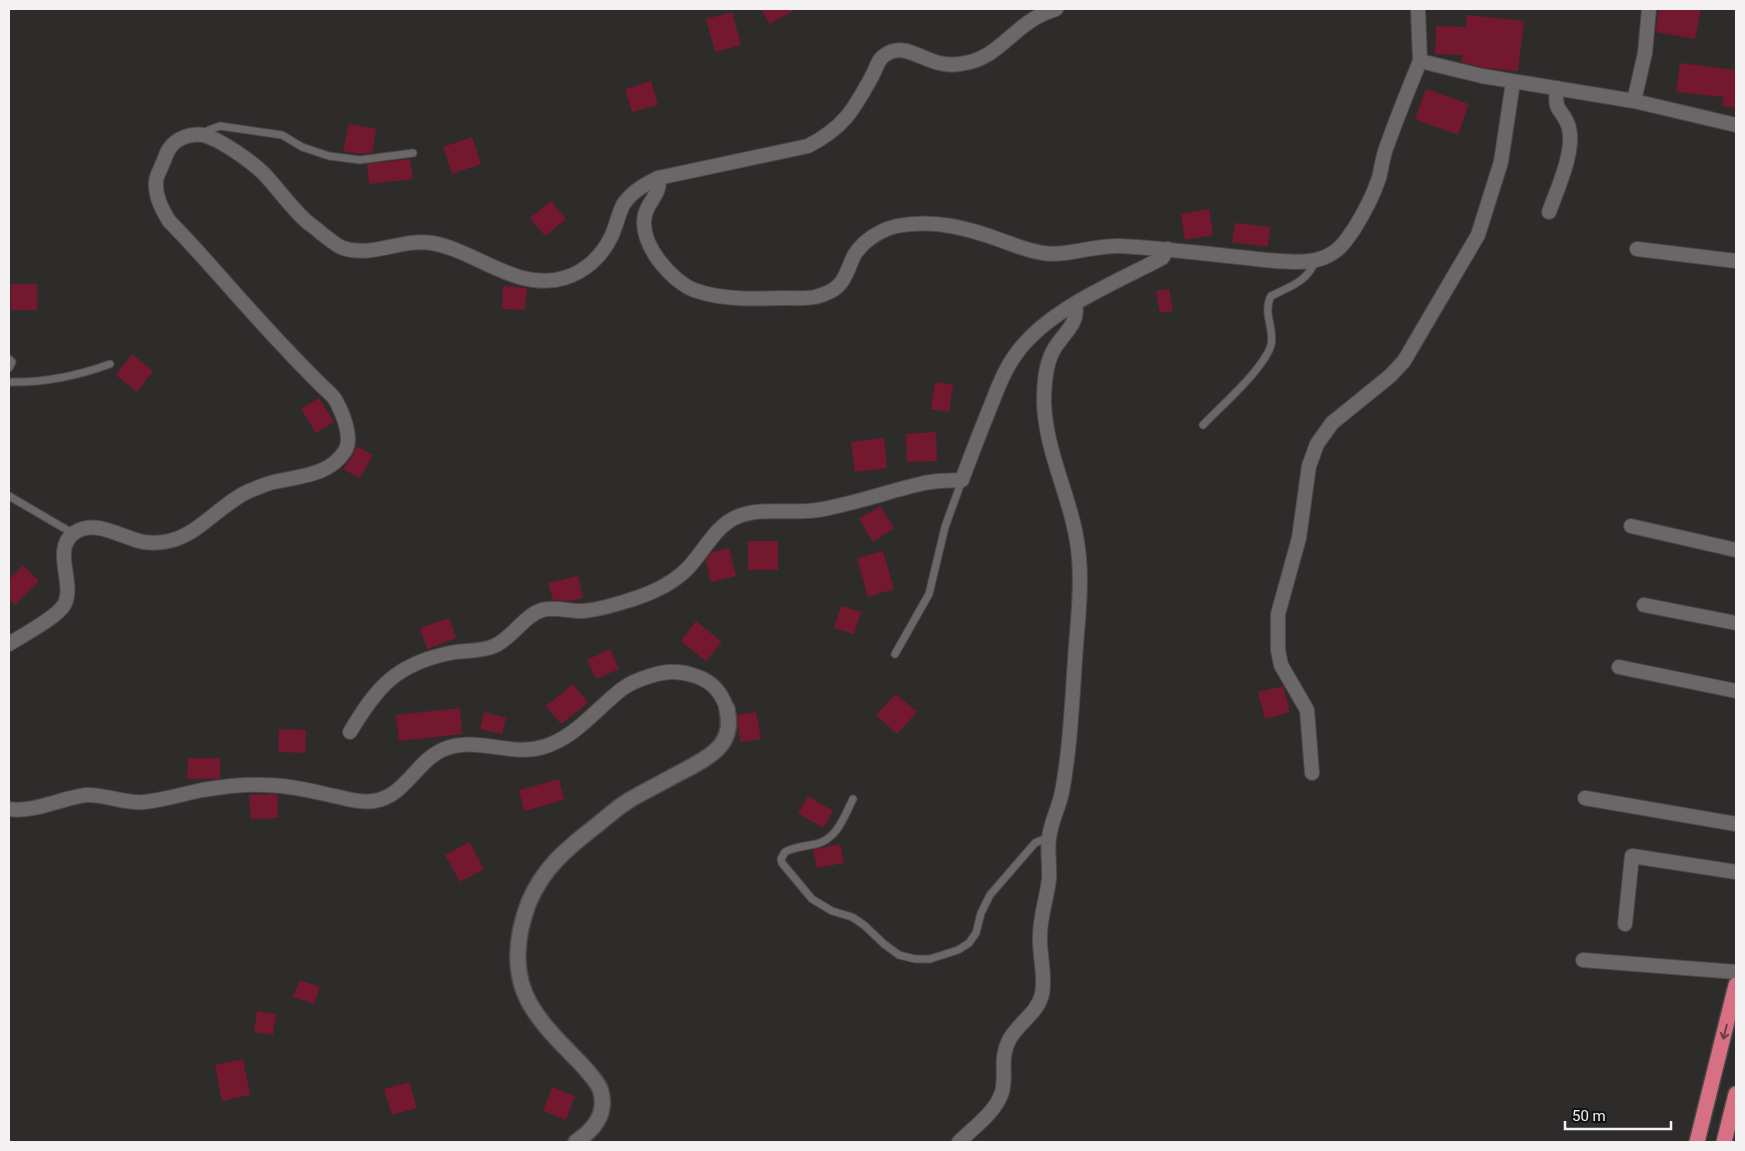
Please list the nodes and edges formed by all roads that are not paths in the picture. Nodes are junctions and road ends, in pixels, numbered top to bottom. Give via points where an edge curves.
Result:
1 (1056, 9) edge
2 (1418, 9) edge
3 (1648, 9) edge
4 (1420, 61) junction
5 (1513, 82) junction
6 (1557, 88) junction
7 (1634, 101) junction
8 (1736, 125) edge
9 (202, 135) junction
10 (414, 153) dead end
11 (658, 178) junction
12 (1549, 212) dead end
13 (1168, 249) junction
14 (1637, 249) dead end
15 (1315, 260) junction
16 (1736, 261) edge
17 (1075, 305) junction
18 (9, 359) edge
19 (110, 364) dead end
20 (9, 368) edge
21 (9, 382) edge
22 (1203, 425) dead end
23 (962, 480) junction
24 (9, 496) edge
25 (1631, 526) dead end
26 (74, 534) junction
27 (1736, 550) edge
28 (1644, 605) dead end
29 (1736, 623) edge
30 (9, 644) edge
31 (895, 654) dead end
32 (1619, 667) dead end
33 (1736, 692) edge
34 (727, 709) joint
35 (350, 732) dead end
36 (1312, 773) dead end
37 (1585, 798) dead end
38 (853, 800) dead end
39 (9, 809) edge
40 (1736, 824) edge
41 (1049, 837) junction
42 (1736, 872) edge
43 (1625, 924) dead end
44 (1583, 960) dead end
45 (1736, 972) edge
46 (1736, 985) edge
47 (1736, 1094) edge
48 (576, 1142) edge
49 (959, 1142) edge
50 (1697, 1142) edge
51 (1724, 1142) edge

1 - 11 street via 1029,22 994,51 966,63 938,63 904,50 884,55 853,111 825,138 808,146
2 - 4 street
3 - 7 street via 1645,53
4 - 5 street
4 - 15 street via 1389,138 1364,214 1342,246
5 - 6 street
5 - 36 street via 1501,162 1478,235 1404,361 1332,423 1317,444 1310,466 1300,538 1278,614 1278,650 1281,665 1307,710
6 - 7 street
6 - 12 street via 1556,104 1570,129 1570,142 1567,163
7 - 8 street
9 - 10 lane via 220,126 282,136 329,156 360,160
9 - 11 street via 233,150 264,174 303,218 340,247 370,251 414,242 432,243 530,280 564,278 595,261 604,251 624,204 639,189
9 - 26 street via 189,135 177,140 170,148 156,181 161,208 237,296 336,400 347,428 348,445 340,457 320,471 274,482 244,494 197,528 169,541 142,542 102,529 82,529
11 - 13 street via 659,188 645,214 645,234 650,245 667,271 682,284 714,295 771,298 825,294 842,282 856,252 867,241 894,227 911,224 954,226 1046,254 1106,246
13 - 15 street via 1268,260
13 - 17 street via 1162,258
14 - 16 street
15 - 22 lane via 1311,271 1300,282 1271,296 1267,307 1272,336 1268,353 1257,369
17 - 23 street via 1037,330 1016,353 1003,376
17 - 41 street via 1076,318 1053,350 1044,387 1048,436 1078,542 1080,573 1062,794
18 - 20 lane via 12,362
19 - 21 lane via 44,381
23 - 31 lane via 944,527 929,594
23 - 35 street via 938,480 820,510 739,516 721,528 688,569 644,596 590,611 543,610 493,646 437,656 404,669 373,696
24 - 26 lane
25 - 27 street
26 - 30 street via 68,539 64,554 68,590 64,605 52,617
28 - 29 street
32 - 33 street
34 - 39 street via 717,689 707,681 669,671 623,688 555,744 525,750 464,744 452,746 429,759 395,793 374,801 360,802 265,784 205,790 142,802 87,795 29,808
34 - 48 street via 728,732 715,751 627,802 565,850 550,866 528,904 518,947 522,986 537,1016 589,1073 601,1091 600,1116 594,1127
37 - 40 street
38 - 41 lane via 830,838 785,852 782,863 812,899 864,924 891,950 908,958 930,959 964,947 976,933 990,894 1035,843
41 - 49 street via 1049,878 1040,938 1042,994 1035,1009 1008,1043 1002,1063 1003,1082 999,1100
42 - 43 street via 1632,856
44 - 45 street
46 -> 50 highway
47 - 51 highway

